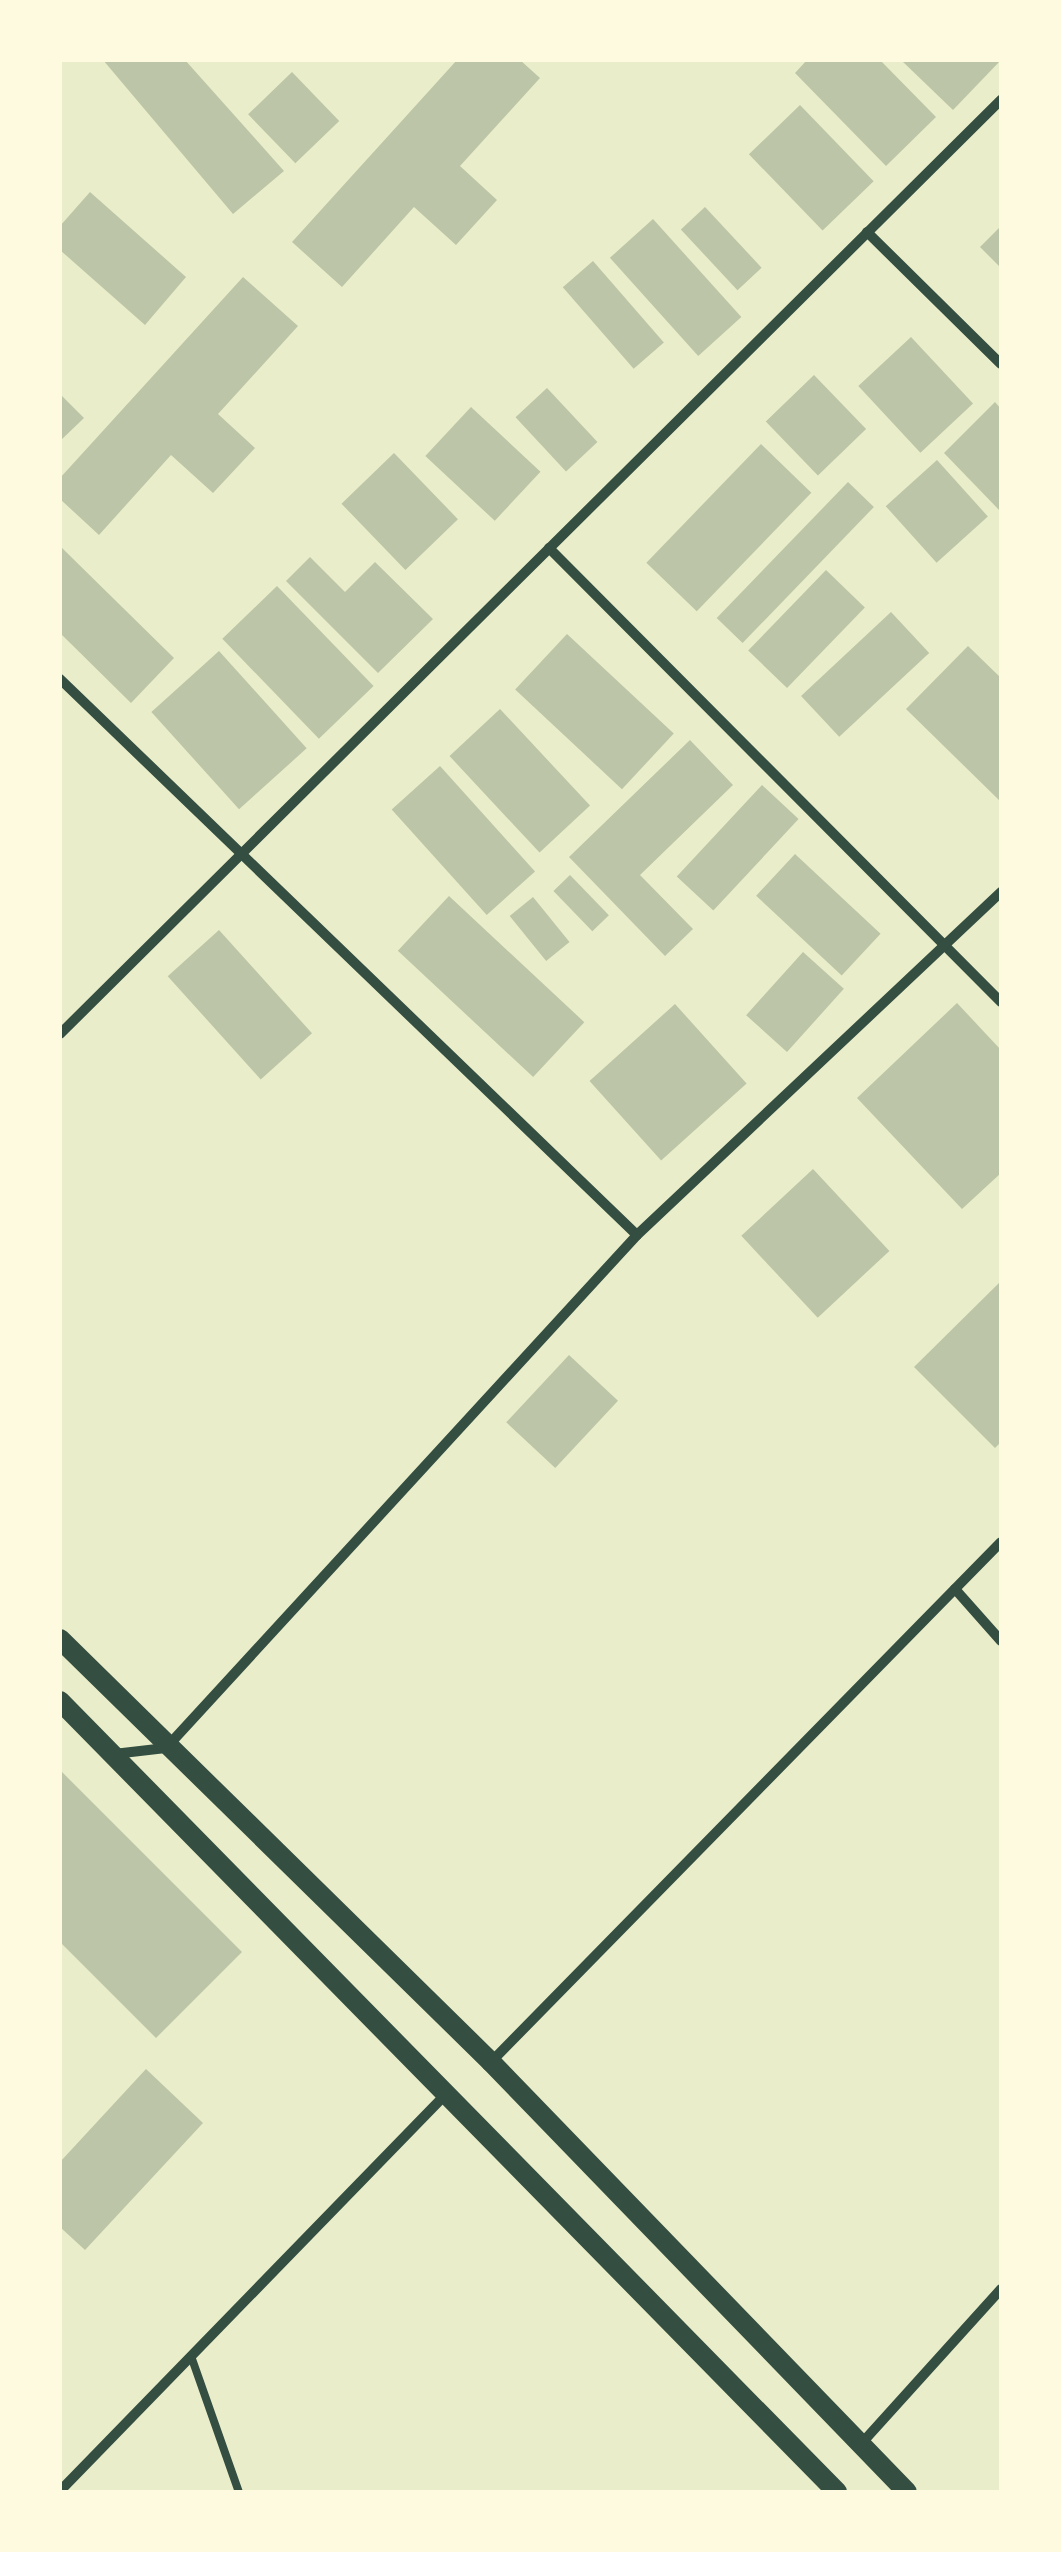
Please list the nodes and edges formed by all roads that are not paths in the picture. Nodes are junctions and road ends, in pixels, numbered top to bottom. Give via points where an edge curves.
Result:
1 (1001, 100) edge
2 (866, 232) junction
3 (1001, 364) edge
4 (549, 548) junction
5 (60, 679) edge
6 (245, 850) junction
7 (1001, 892) edge
8 (945, 945) junction
9 (1001, 1002) edge
10 (60, 1034) edge
11 (637, 1235) junction
12 (1001, 1542) edge
13 (955, 1589) junction
14 (60, 1639) edge
15 (1001, 1640) edge
16 (60, 1701) edge
17 (166, 1748) junction
18 (112, 1754) junction
19 (491, 2062) junction
20 (447, 2093) junction
21 (1001, 2289) edge
22 (191, 2356) junction
23 (860, 2445) junction
24 (60, 2491) edge
25 (238, 2492) edge
26 (837, 2492) edge
27 (906, 2492) edge

1 - 2 street
2 - 3 street
2 - 4 street
4 - 6 street
4 - 8 street
5 - 6 street
6 - 10 street
6 - 11 street
7 - 8 street
8 - 9 street
8 - 11 street
11 - 17 street
12 - 13 street
13 - 15 street
13 - 19 street
14 - 17 main road
16 - 18 main road
17 - 18 street
17 - 19 main road
18 - 20 main road
19 - 23 main road
20 - 22 street
20 - 26 main road
21 - 23 street
22 - 24 street
22 - 25 lane
23 - 27 main road

